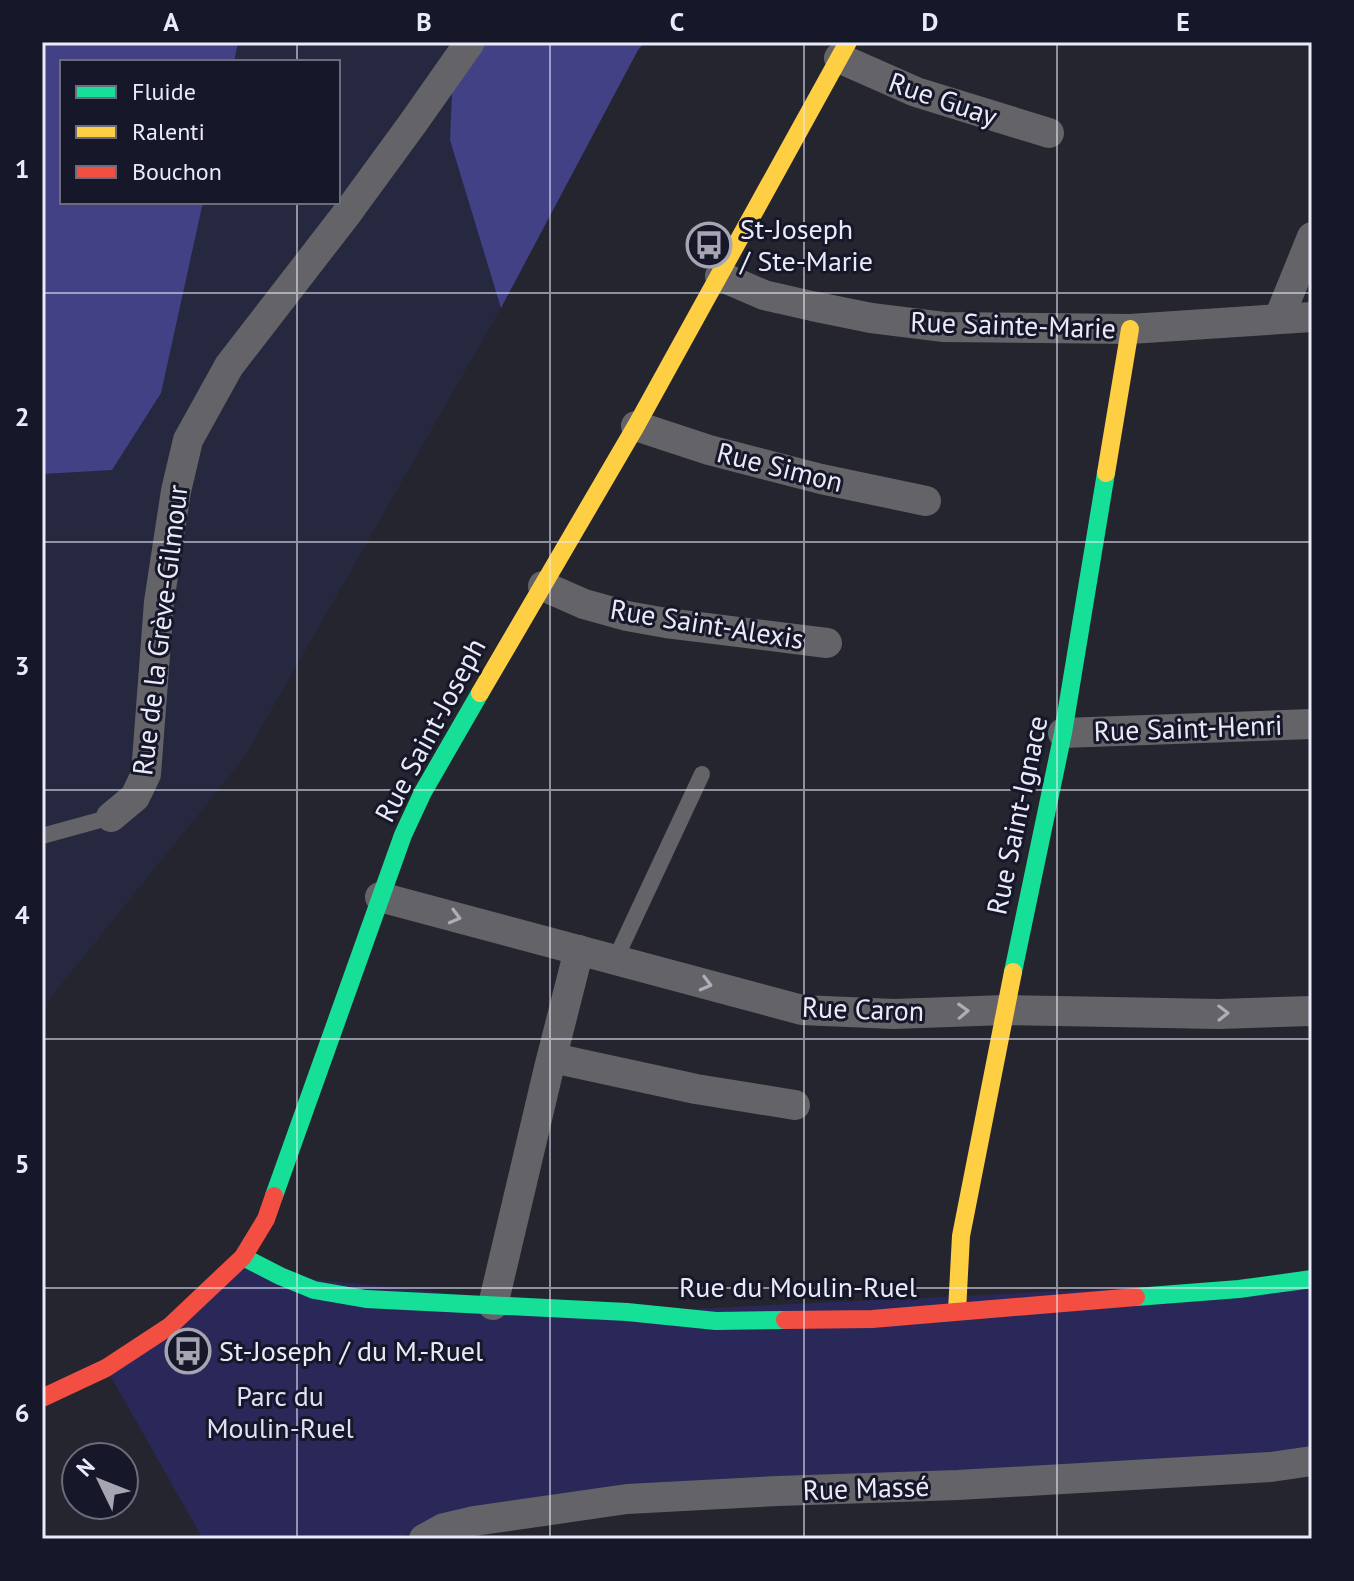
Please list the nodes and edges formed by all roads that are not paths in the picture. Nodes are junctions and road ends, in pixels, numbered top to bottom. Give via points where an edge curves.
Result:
1 (470, 42) edge
2 (844, 50) edge
3 (1049, 133) dead end
4 (1312, 237) edge
5 (720, 276) junction
6 (1312, 317) edge
7 (1279, 318) junction
8 (1130, 329) junction
9 (636, 426) junction
10 (926, 501) dead end
11 (543, 586) junction
12 (827, 643) dead end
13 (1312, 724) edge
14 (1063, 733) junction
15 (702, 774) dead end
16 (111, 817) joint
17 (42, 836) edge
18 (380, 897) junction
19 (579, 950) junction
20 (615, 960) junction
21 (1005, 1010) junction
22 (1312, 1011) edge
23 (553, 1058) junction
24 (795, 1105) dead end
25 (243, 1257) junction
26 (1312, 1279) edge
27 (493, 1305) junction
28 (957, 1311) junction
29 (42, 1398) edge
30 (1312, 1461) edge
31 (424, 1539) edge

1 - 16 street, Rue de la Grève-Gilmour via 229,366 188,440 159,602 146,774 135,797
2 - 3 street, Rue Guay via 916,92
2 - 5 street, Rue Saint-Joseph
4 - 7 street
5 - 8 street, Rue Sainte-Marie via 764,295 871,318 944,327
5 - 9 street, Rue Saint-Joseph
6 - 7 street, Rue Sainte-Marie
7 - 8 street, Rue Sainte-Marie
8 - 14 street, Rue Saint-Ignace
9 - 10 street, Rue Simon via 821,479
9 - 11 street, Rue Saint-Joseph
11 - 12 street, Rue Saint-Alexis via 584,604 666,623
11 - 18 street, Rue Saint-Joseph via 423,792
13 - 14 street, Rue Saint-Henri
14 - 21 street, Rue Saint-Ignace
15 - 20 lane
16 - 17 lane
18 -> 19 street, Rue Caron
18 - 25 street, Rue Saint-Joseph via 266,1219
19 - 20 street, Rue Caron
19 - 23 street
20 -> 21 street, Rue Caron via 802,1010
21 -> 22 street, Rue Caron
21 - 28 street, Rue Saint-Ignace via 961,1236
23 - 24 street
23 - 27 street
25 - 27 street, Rue du Moulin-Ruel via 314,1290 366,1299
25 - 29 street, Rue Saint-Joseph via 170,1326 106,1368
26 - 28 street, Rue du Moulin-Ruel
27 - 28 street, Rue du Moulin-Ruel via 716,1321 872,1319
30 - 31 street, Rue Massé via 974,1485 627,1499 474,1521

